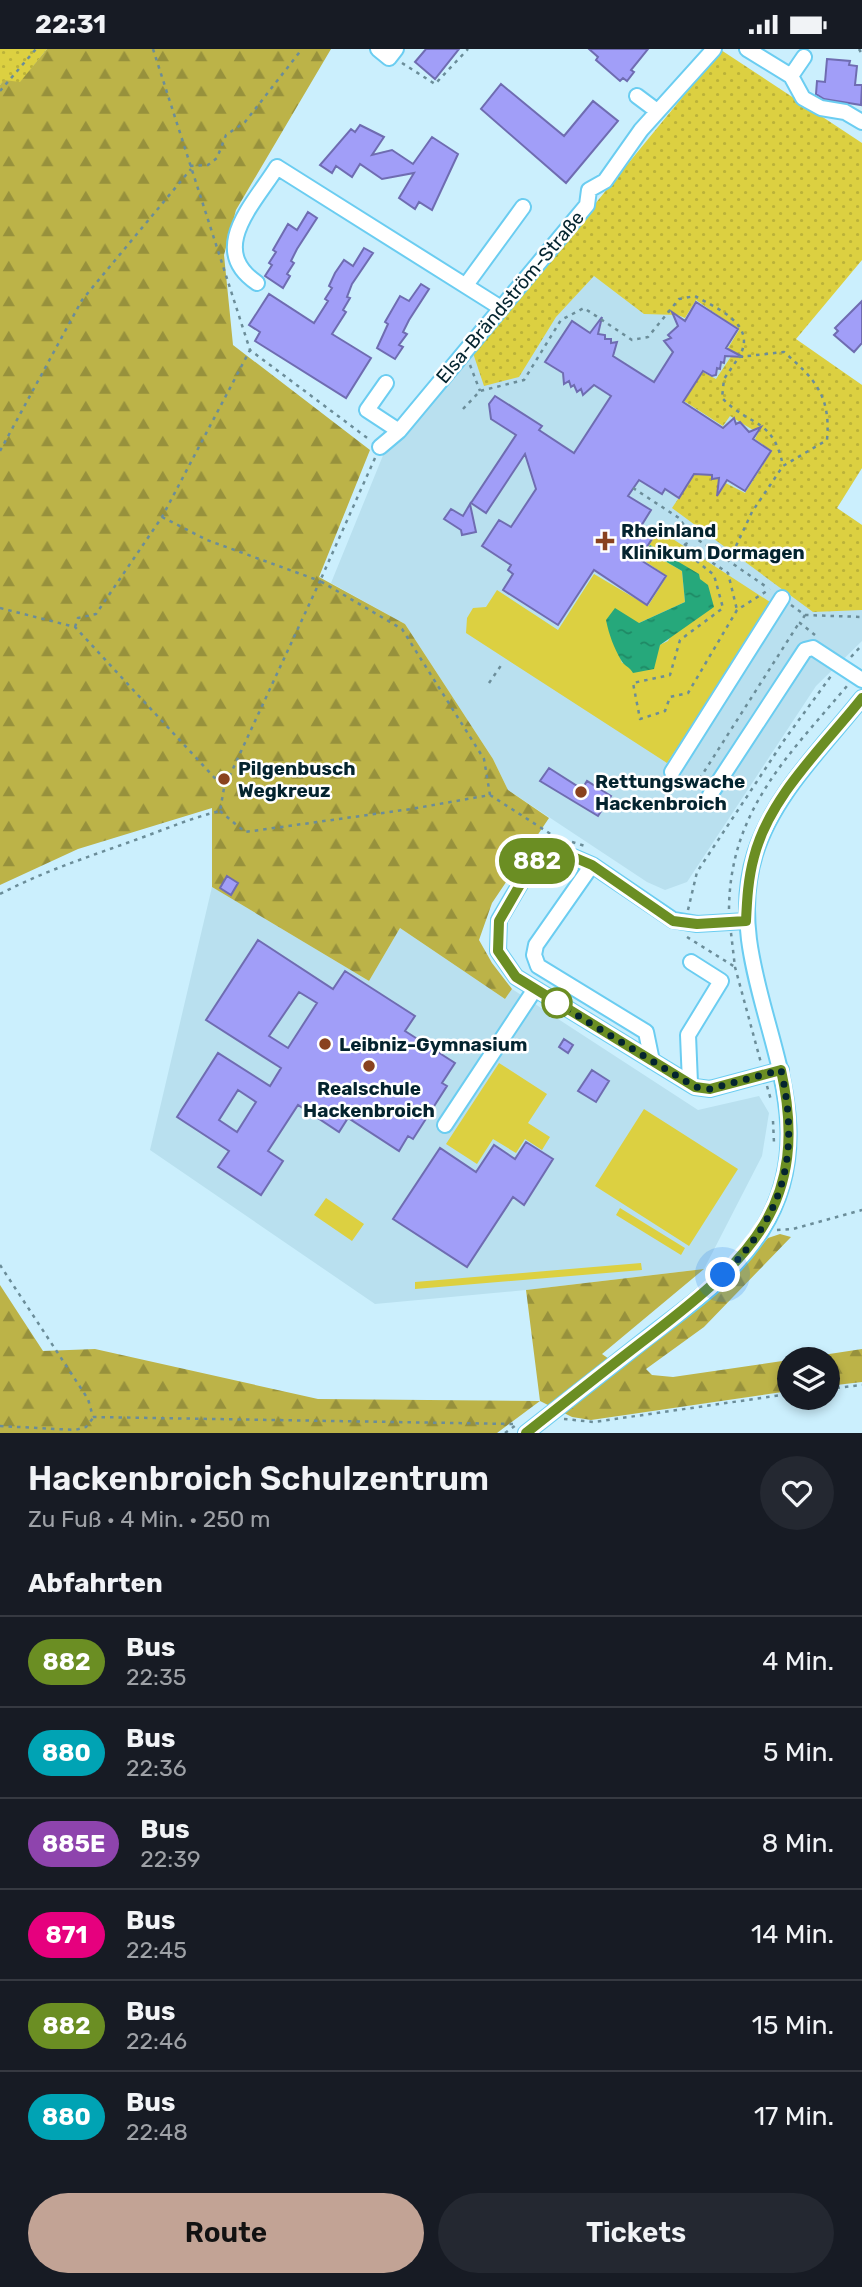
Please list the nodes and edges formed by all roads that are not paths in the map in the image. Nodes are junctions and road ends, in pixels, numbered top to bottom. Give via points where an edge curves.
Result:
1 (714, 49) edge
2 (747, 49) edge
3 (804, 57) dead end
4 (791, 76) junction
5 (637, 96) dead end
6 (657, 111) junction
7 (862, 122) edge
8 (523, 207) dead end
9 (257, 283) dead end
10 (466, 285) junction
11 (502, 308) junction
12 (386, 383) dead end
13 (399, 431) junction
14 (380, 447) road end
15 (782, 598) road end
16 (859, 678) edge
17 (862, 698) edge
18 (672, 772) dead end
19 (710, 795) dead end
20 (592, 865) junction
21 (746, 921) junction
22 (691, 962) dead end
23 (535, 989) junction
24 (652, 1061) junction
25 (781, 1070) junction
26 (690, 1083) junction
27 (445, 1125) dead end
28 (525, 1426) edge

1 - 6 street, Elsa-Brändström-Straße
2 - 4 street
3 - 4 street
4 - 7 street via 803,98
5 - 6 street
6 - 11 street, Elsa-Brändström-Straße via 605,181 589,190 587,205
8 - 10 street
9 - 10 street via 242,273 233,256 233,240 277,167
10 - 11 street
11 - 13 street, Elsa-Brändström-Straße
12 - 13 street via 368,410
13 - 14 street, Elsa-Brändström-Straße
15 - 18 street
16 - 19 street via 813,648 805,650
17 - 21 street via 765,827 748,885
20 - 21 street via 673,921
20 - 23 street via 551,852 532,864 499,921 498,951 516,977
20 - 24 street via 534,955 538,966 646,1032
21 - 25 street
22 - 26 street via 721,981 688,1035
23 - 24 street
23 - 27 street
24 - 26 street
25 - 26 street via 710,1089
25 - 28 street via 790,1133 788,1162 780,1195 762,1230 709,1290 552,1412

